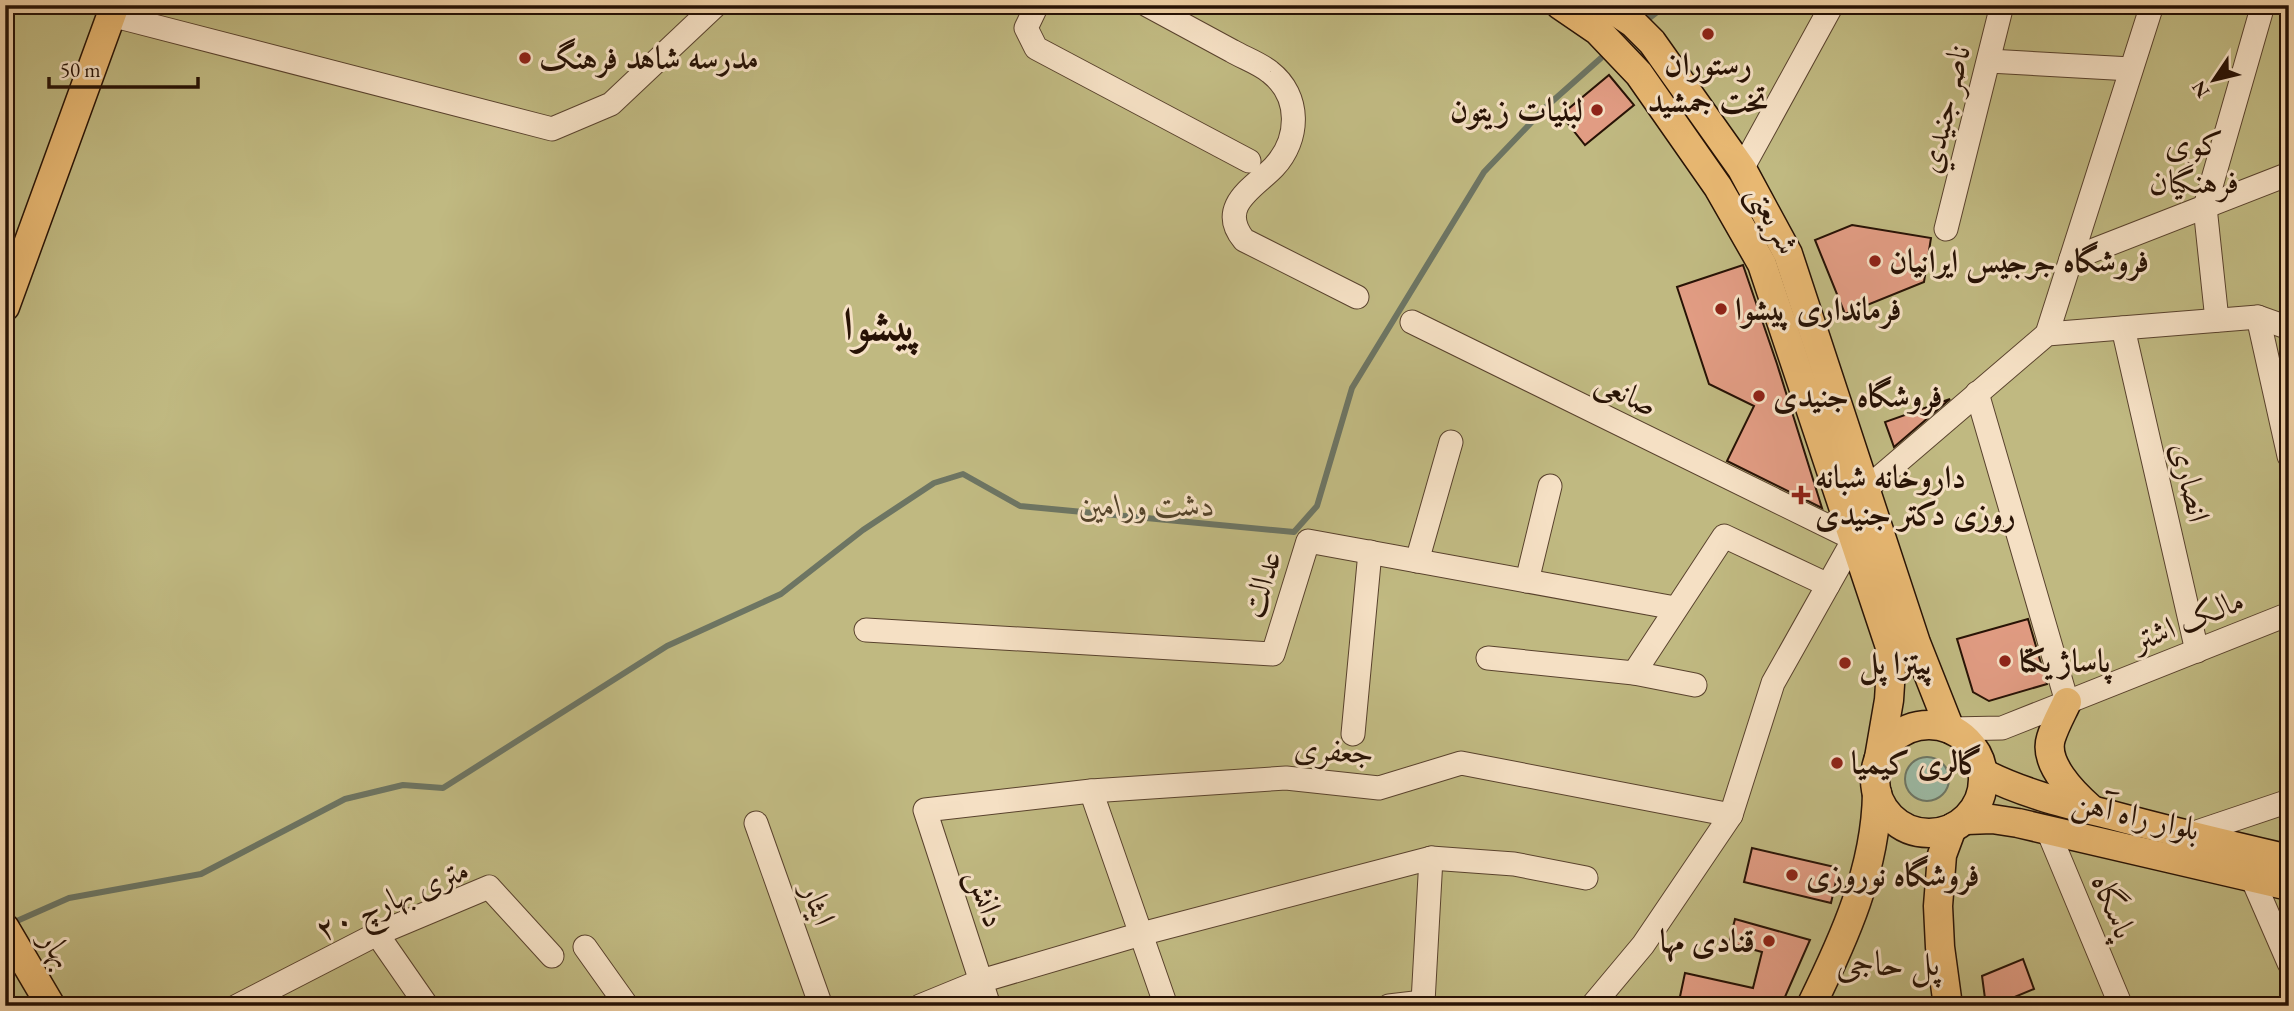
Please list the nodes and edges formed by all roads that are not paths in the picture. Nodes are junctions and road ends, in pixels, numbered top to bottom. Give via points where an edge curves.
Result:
1 (716, 5) edge
2 (1037, 5) edge
3 (1147, 5) edge
4 (1560, 5) edge
5 (1606, 5) edge
6 (1832, 5) edge
7 (2002, 5) edge
8 (2152, 5) edge
9 (2263, 5) edge
10 (113, 10) edge
11 (1989, 61) junction
12 (2132, 69) junction
13 (1249, 161) dead end
14 (1742, 169) junction
15 (2289, 174) edge
16 (2205, 207) junction
17 (1947, 229) dead end
18 (2071, 259) junction
19 (1357, 297) dead end
20 (5, 307) edge
21 (2258, 317) junction
22 (2217, 320) junction
23 (1412, 322) dead end
24 (2123, 328) junction
25 (2289, 328) edge
26 (2047, 334) junction
27 (1977, 394) junction
28 (1451, 442) dead end
29 (2289, 456) edge
30 (1549, 486) dead end
31 (1866, 489) junction
32 (1854, 539) junction
33 (1370, 552) junction
34 (1417, 561) junction
35 (1527, 581) junction
36 (1828, 585) junction
37 (1675, 608) junction
38 (2289, 614) edge
39 (866, 630) dead end
40 (2197, 651) junction
41 (1488, 657) dead end
42 (1634, 673) junction
43 (1695, 685) dead end
44 (2067, 702) junction
45 (1950, 729) junction
46 (1353, 734) dead end
47 (1879, 758) junction
48 (1983, 773) junction
49 (1091, 791) junction
50 (1877, 793) junction
51 (2289, 801) edge
52 (925, 810) joint
53 (2092, 810) junction
54 (1731, 815) junction
55 (757, 823) dead end
56 (1959, 824) junction
57 (2048, 831) junction
58 (2188, 835) junction
59 (1432, 858) junction
60 (2289, 859) edge
61 (1586, 878) dead end
62 (2252, 878) junction
63 (2289, 886) edge
64 (8, 933) edge
65 (377, 934) junction
66 (1141, 934) junction
67 (585, 947) dead end
68 (552, 956) dead end
69 (2289, 963) edge
70 (981, 981) junction
71 (1425, 1004) edge
72 (51, 1006) edge
73 (237, 1006) edge
74 (427, 1006) edge
75 (627, 1006) edge
76 (821, 1006) edge
77 (920, 1006) edge
78 (989, 1006) edge
79 (1166, 1006) edge
80 (1389, 1006) edge
81 (1592, 1006) edge
82 (1811, 1006) edge
83 (1948, 1006) edge
84 (2121, 1006) edge

1 - 10 street via 611,104 552,128
2 - 13 street via 1026,28 1036,48
3 - 19 street via 1270,71 1286,89 1295,120 1289,143 1275,166 1242,195 1237,229 1244,240
4 - 32 main road, شریعتی via 1598,31 1639,74 1718,187 1762,264
5 - 14 main road, شریعتی via 1642,33
6 - 14 street
7 - 11 street, ناصر جنيدي
8 - 12 street
9 - 16 street
10 - 20 main road
11 - 12 street
11 - 17 street, ناصر جنيدي
12 - 18 street
14 - 31 main road, شریعتی via 1788,254
15 - 16 street
16 - 18 street
16 - 22 street
18 - 26 street
21 - 22 street
21 - 25 street
21 - 29 street
22 - 24 street
23 - 32 street, صانعی
24 - 26 street
24 - 40 street, انصاری
26 - 27 street
27 - 31 street
27 - 44 street
28 - 34 street
30 - 35 street
31 - 45 main road, شریعتی via 1916,643
32 - 36 street
32 - 47 main road, شریعتی via 1892,653
33 - 34 street, عدالت
33 - 39 street, عدالت via 1308,541 1273,654
33 - 46 street
34 - 35 street, عدالت
35 - 37 street, عدالت
36 - 37 street via 1724,536
36 - 54 street via 1773,683
37 - 42 street
38 - 40 street, مالک اشتر
40 - 44 street, مالک اشتر
41 - 42 street
42 - 43 street
44 - 45 street, مالک اشتر via 2002,728
44 - 53 main road via 2049,741 2054,765 2068,789
45 - 47 main road via 1917,726 1901,732
45 - 48 main road via 1972,747
47 - 50 main road
48 - 53 main road, بلوار راه آهن via 2011,787
48 - 56 main road via 1977,806
49 - 52 street, جعفری
49 - 54 street, جعفری via 1286,778 1379,788 1461,763
49 - 66 street
50 - 56 main road via 1883,808 1906,828 1937,833
50 - 82 main road via 1873,843 1860,888
51 - 58 street
52 - 70 street, دانش
53 - 58 main road, بلوار راه آهن
54 - 81 street via 1643,945
55 - 76 street, ایثار
56 - 57 main road, بلوار راه آهن via 1992,819
56 - 83 main road via 1942,855 1938,906
57 - 62 main road, بلوار راه آهن
57 - 84 street, پاسگاه
58 - 60 main road, بلوار راه آهن
59 - 61 street via 1514,863
59 - 66 street
59 - 71 street
62 - 63 main road, بلوار راه آهن
62 - 69 street
64 - 72 main road, بهار
65 - 68 street, ۲۰ متری بهارچ via 489,887
65 - 73 street, ۲۰ متری بهارچ
65 - 74 street
66 - 70 street
66 - 79 street
67 - 75 street
70 - 77 street
70 - 78 street, دانش
71 - 80 street

